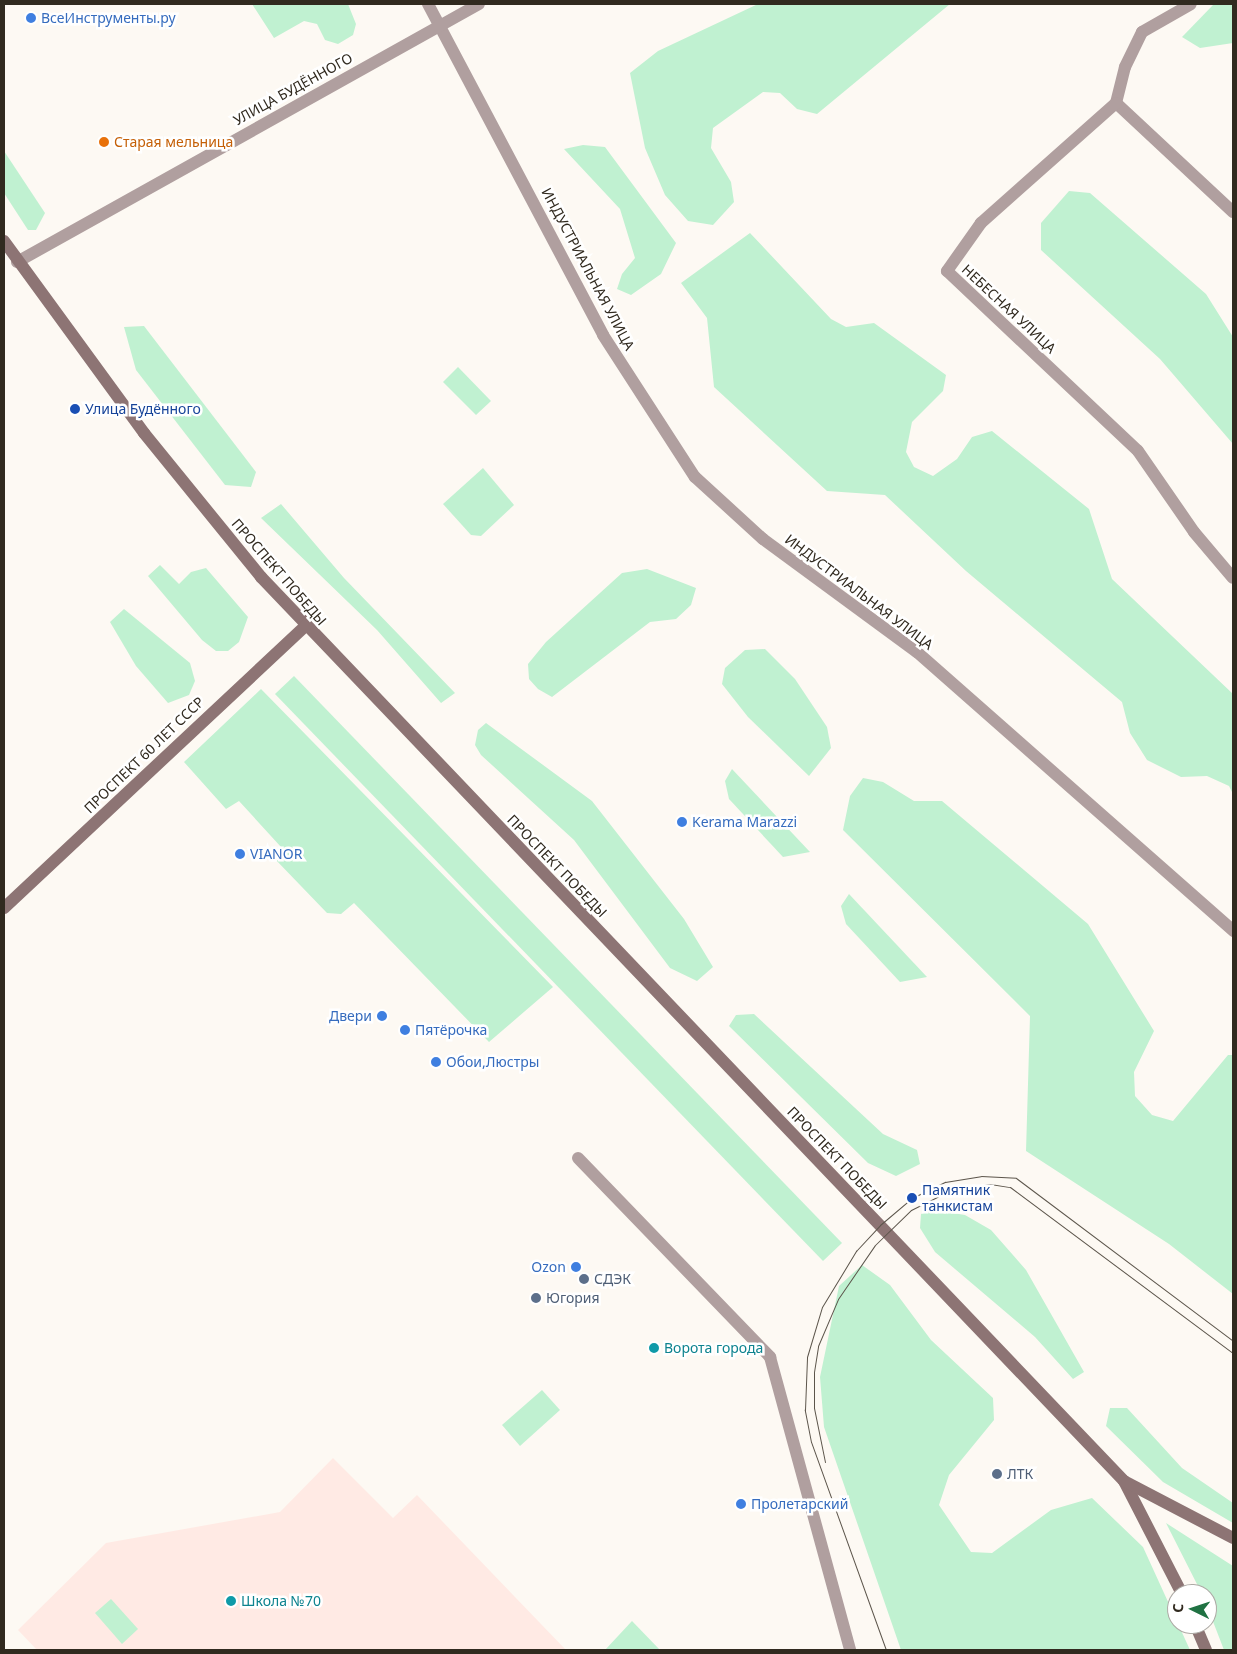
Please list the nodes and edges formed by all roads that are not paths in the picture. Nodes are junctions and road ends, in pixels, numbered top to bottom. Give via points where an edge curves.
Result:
1 (428, 4) edge
2 (479, 4) edge
3 (1191, 4) edge
4 (441, 24) junction
5 (1116, 103) junction
6 (1233, 212) edge
7 (4, 241) edge
8 (17, 262) junction
9 (1233, 578) edge
10 (306, 625) junction
11 (4, 908) edge
12 (1233, 931) edge
13 (578, 1158) dead end
14 (1124, 1481) junction
15 (1233, 1538) edge
16 (1177, 1584) edge
17 (1199, 1634) edge
18 (850, 1650) edge
19 (1206, 1650) edge

1 - 4 street, ИНДУСТРИАЛЬНАЯ УЛИЦА
2 - 4 street, УЛИЦА БУДЁННОГО
3 - 5 street via 1142,32 1125,67
4 - 8 street, УЛИЦА БУДЁННОГО
4 - 12 street, ИНДУСТРИАЛЬНАЯ УЛИЦА via 603,335 695,476 771,546 917,652
5 - 6 street
5 - 9 street, НЕБЕСНАЯ УЛИЦА via 981,223 947,270 1138,451 1194,532
7 - 8 main road, ПРОСПЕКТ ПОБЕДЫ
8 - 10 main road, ПРОСПЕКТ ПОБЕДЫ via 144,433
10 - 11 main road, ПРОСПЕКТ 60 ЛЕТ СССР
10 - 14 main road, ПРОСПЕКТ ПОБЕДЫ
13 - 18 street via 770,1357
14 - 15 main road
14 - 16 main road
17 - 19 main road

